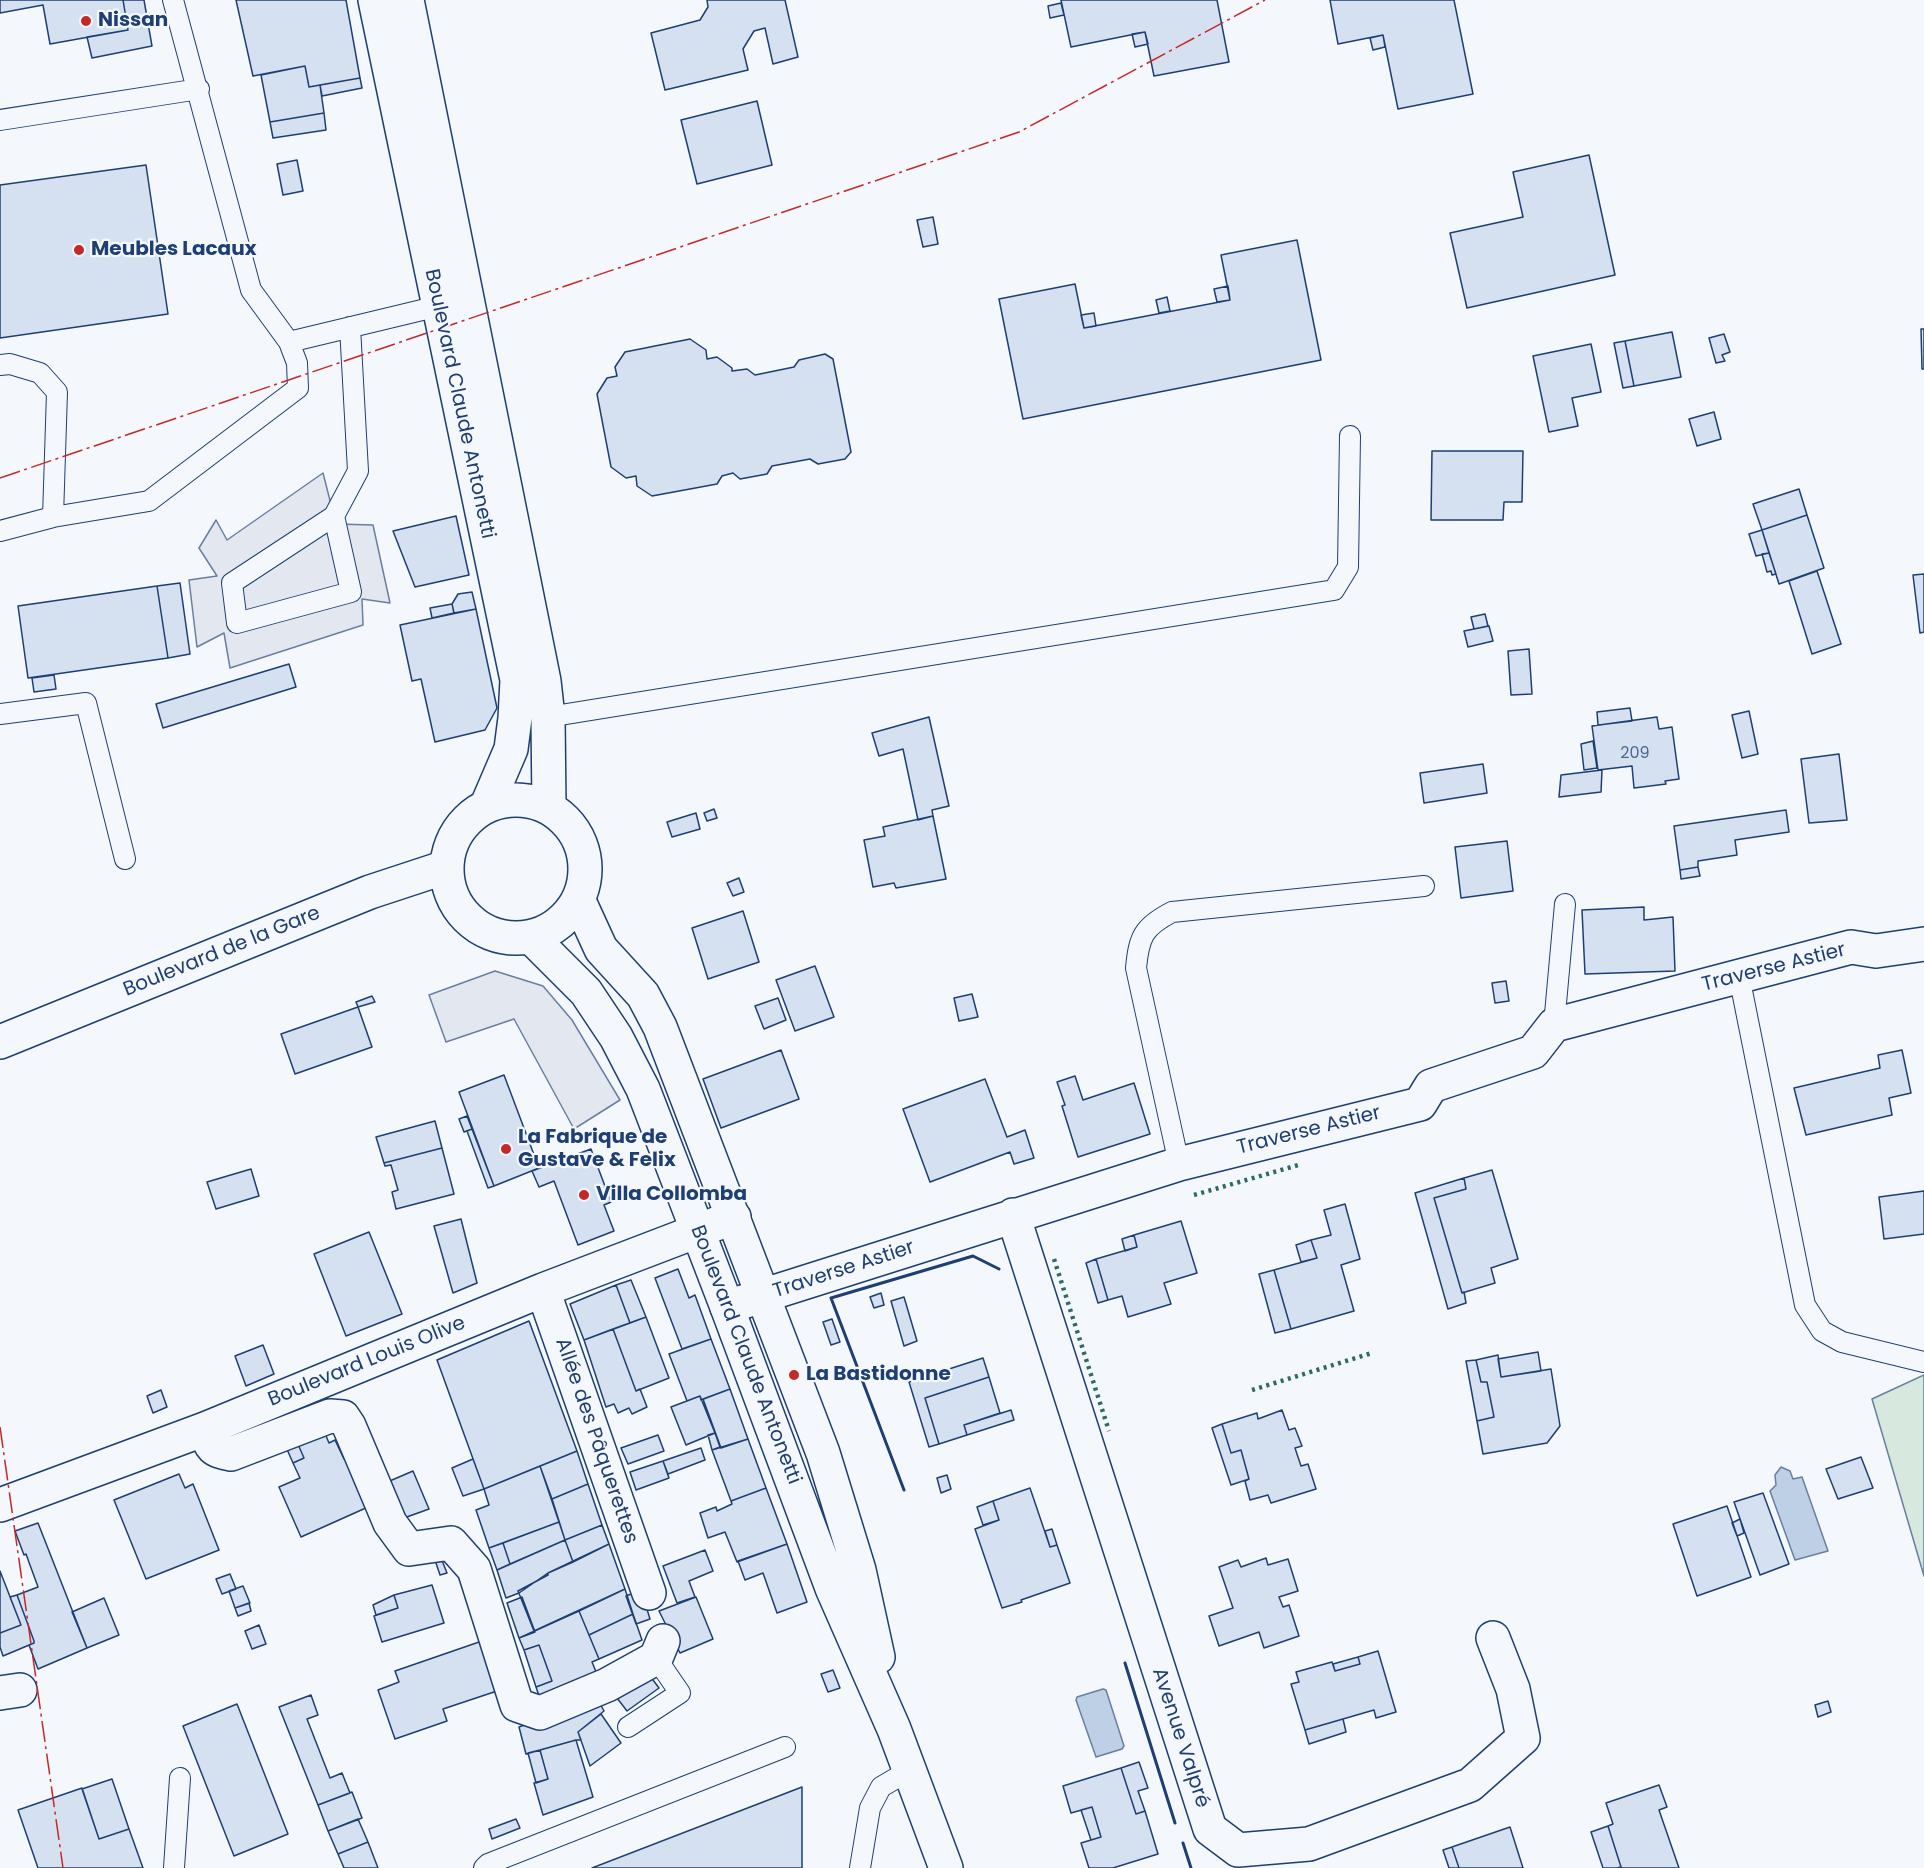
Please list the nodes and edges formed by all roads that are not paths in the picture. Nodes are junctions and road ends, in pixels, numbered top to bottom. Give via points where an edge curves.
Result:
1 (173, 0) edge
2 (375, 0) edge
3 (407, 0) edge
4 (199, 90) junction
5 (0, 120) edge
6 (453, 303) junction
7 (350, 327) junction
8 (289, 342) junction
9 (0, 365) edge
10 (1350, 436) dead end
11 (334, 516) junction
12 (53, 517) junction
13 (0, 531) edge
14 (0, 714) edge
15 (548, 717) junction
16 (487, 805) junction
17 (549, 807) junction
18 (125, 859) dead end
19 (446, 867) junction
20 (1424, 886) dead end
21 (579, 901) junction
22 (1565, 904) dead end
23 (532, 938) junction
24 (1924, 944) edge
25 (1739, 976) junction
26 (1554, 1025) junction
27 (0, 1042) edge
28 (1179, 1164) junction
29 (1013, 1215) junction
30 (734, 1217) junction
31 (699, 1232) junction
32 (543, 1290) junction
33 (764, 1296) junction
34 (727, 1307) junction
35 (1924, 1362) edge
36 (205, 1429) junction
37 (0, 1505) edge
38 (649, 1593) dead end
39 (1493, 1638) dead end
40 (660, 1649) joint
41 (628, 1727) dead end
42 (894, 1729) junction
43 (785, 1747) dead end
44 (910, 1770) junction
45 (180, 1778) dead end
46 (174, 1868) edge
47 (484, 1868) edge
48 (860, 1868) edge
49 (946, 1868) edge

1 - 4 lane
2 - 6 main road, Boulevard Claude Antonetti
3 - 6 main road, Boulevard Claude Antonetti
4 - 5 lane
4 - 8 lane via 251,290
6 - 7 lane
6 - 15 main road, Boulevard Claude Antonetti via 544,681
6 - 16 main road, Boulevard Claude Antonetti via 516,680 512,749
7 - 8 lane
7 - 11 lane via 358,471
8 - 12 lane via 297,363 298,388 149,501
9 - 12 lane via 40,373 57,392
10 - 15 lane via 1348,567 1334,590
11 - 11 lane via 232,583 237,623 351,592
12 - 13 lane
14 - 18 lane via 86,703
15 - 17 main road, Boulevard Claude Antonetti
16 - 17 main road via 518,799
16 - 19 main road via 466,820 451,842
17 - 21 main road via 567,820 579,838 585,880
19 - 23 main road via 450,892 462,915 475,926 507,939
19 - 27 main road, Boulevard de la Gare via 370,892
20 - 28 lane via 1172,912 1154,922 1138,944 1136,968
21 - 23 main road via 560,925
21 - 30 main road, Boulevard Claude Antonetti via 601,949 643,995 660,1027
22 - 26 lane
23 - 31 main road, Boulevard Claude Antonetti via 586,992 616,1037 643,1089
24 - 25 main road, Traverse Astier via 1876,951 1851,947
25 - 26 main road, Traverse Astier
25 - 35 lane via 1805,1305 1822,1331 1842,1342
26 - 28 main road, Traverse Astier via 1533,1052 1431,1086 1420,1104
28 - 29 main road, Traverse Astier
29 - 33 main road, Traverse Astier
29 - 39 main road, Avenue Valpré via 1210,1829 1238,1850 1309,1844 1470,1785 1523,1738 1513,1689
30 - 31 main road, Boulevard Louis Olive
30 - 33 main road, Boulevard Claude Antonetti
31 - 32 main road, Boulevard Louis Olive
31 - 34 main road, Boulevard Claude Antonetti
32 - 36 main road, Boulevard Louis Olive
32 - 38 main road, Allée des Pâquerettes
33 - 34 main road, Traverse Astier
33 - 42 main road, Boulevard Claude Antonetti via 823,1453 859,1570
34 - 42 main road, Boulevard Claude Antonetti via 832,1588
36 - 37 main road, Boulevard Louis Olive
36 - 40 main road via 210,1446 231,1454 330,1416 342,1417 390,1523 409,1549 451,1543 474,1569 517,1705 540,1713 607,1685
40 - 41 lane via 680,1693
42 - 44 main road, Boulevard Claude Antonetti
43 - 47 lane
44 - 48 lane via 881,1787 870,1808
44 - 49 main road, Boulevard Claude Antonetti
45 - 46 lane

